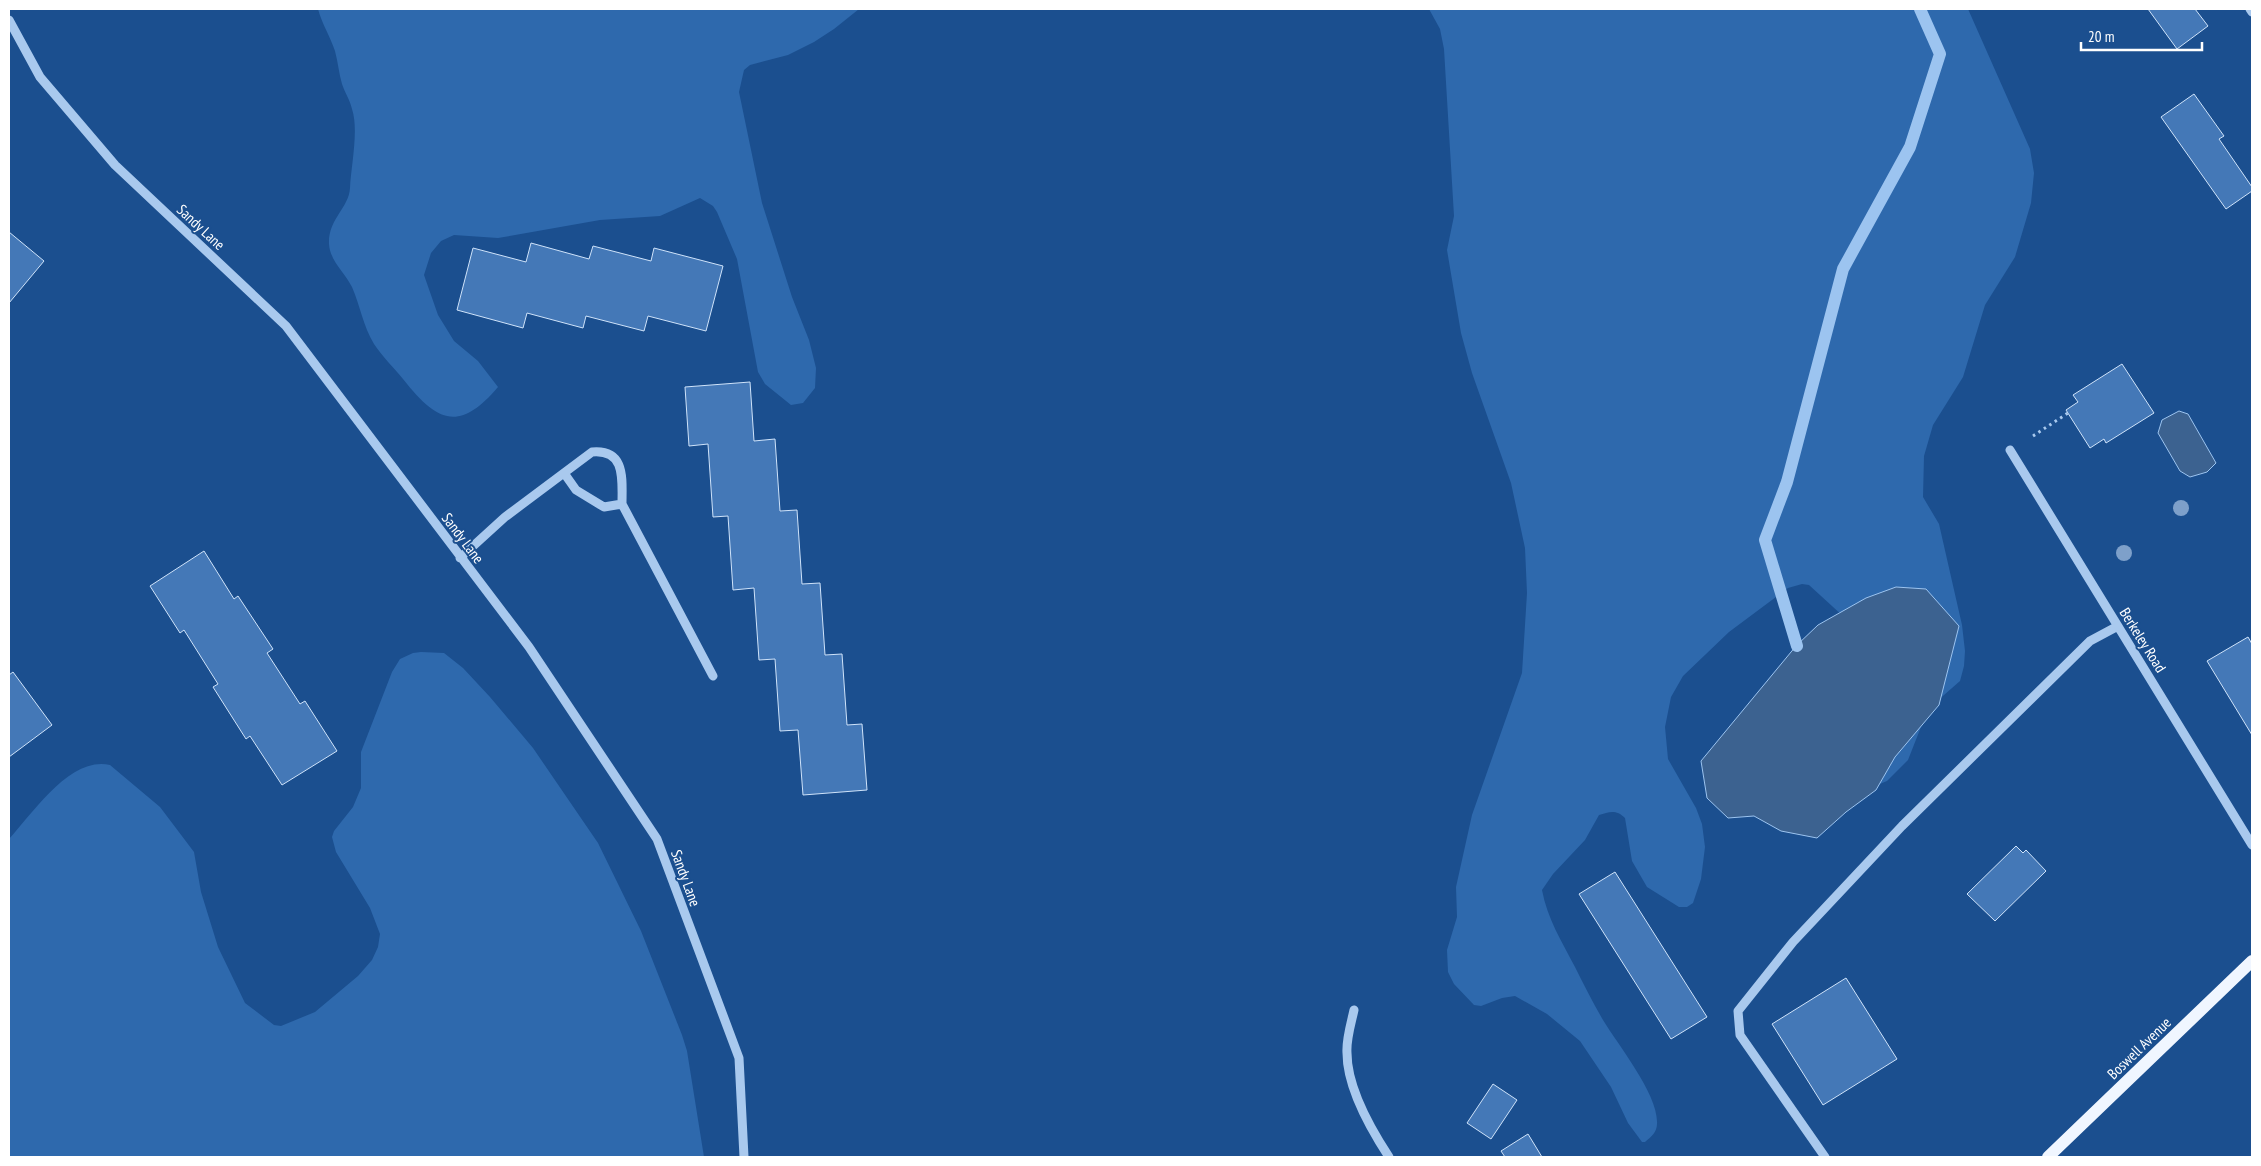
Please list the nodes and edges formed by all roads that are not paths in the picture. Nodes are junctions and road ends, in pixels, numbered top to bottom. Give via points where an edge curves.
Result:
1 (2250, 9) edge
2 (2252, 12) edge
3 (9, 20) edge
4 (2010, 450) dead end
5 (564, 473) junction
6 (622, 504) junction
7 (460, 558) junction
8 (2118, 626) junction
9 (712, 676) dead end
10 (2252, 845) edge
11 (2252, 961) edge
12 (1354, 1010) dead end
13 (744, 1157) edge
14 (1389, 1157) edge
15 (1825, 1157) edge
16 (2048, 1157) edge

1 - 2 street
3 - 7 street, Sandy Lane via 40,77 115,165 286,326
4 - 8 street, Berkeley Road
5 - 6 street via 576,490 604,507
5 - 6 street via 592,452 604,451 617,460 622,476
5 - 7 street via 505,517
6 - 9 street
7 - 13 street, Sandy Lane via 529,647 657,839 739,1058
8 - 10 street, Berkeley Road
8 - 15 street via 2090,641 1902,826 1793,942 1738,1011 1740,1035
11 - 16 main road, Boswell Avenue
12 - 14 street via 1346,1051 1349,1074 1364,1111

